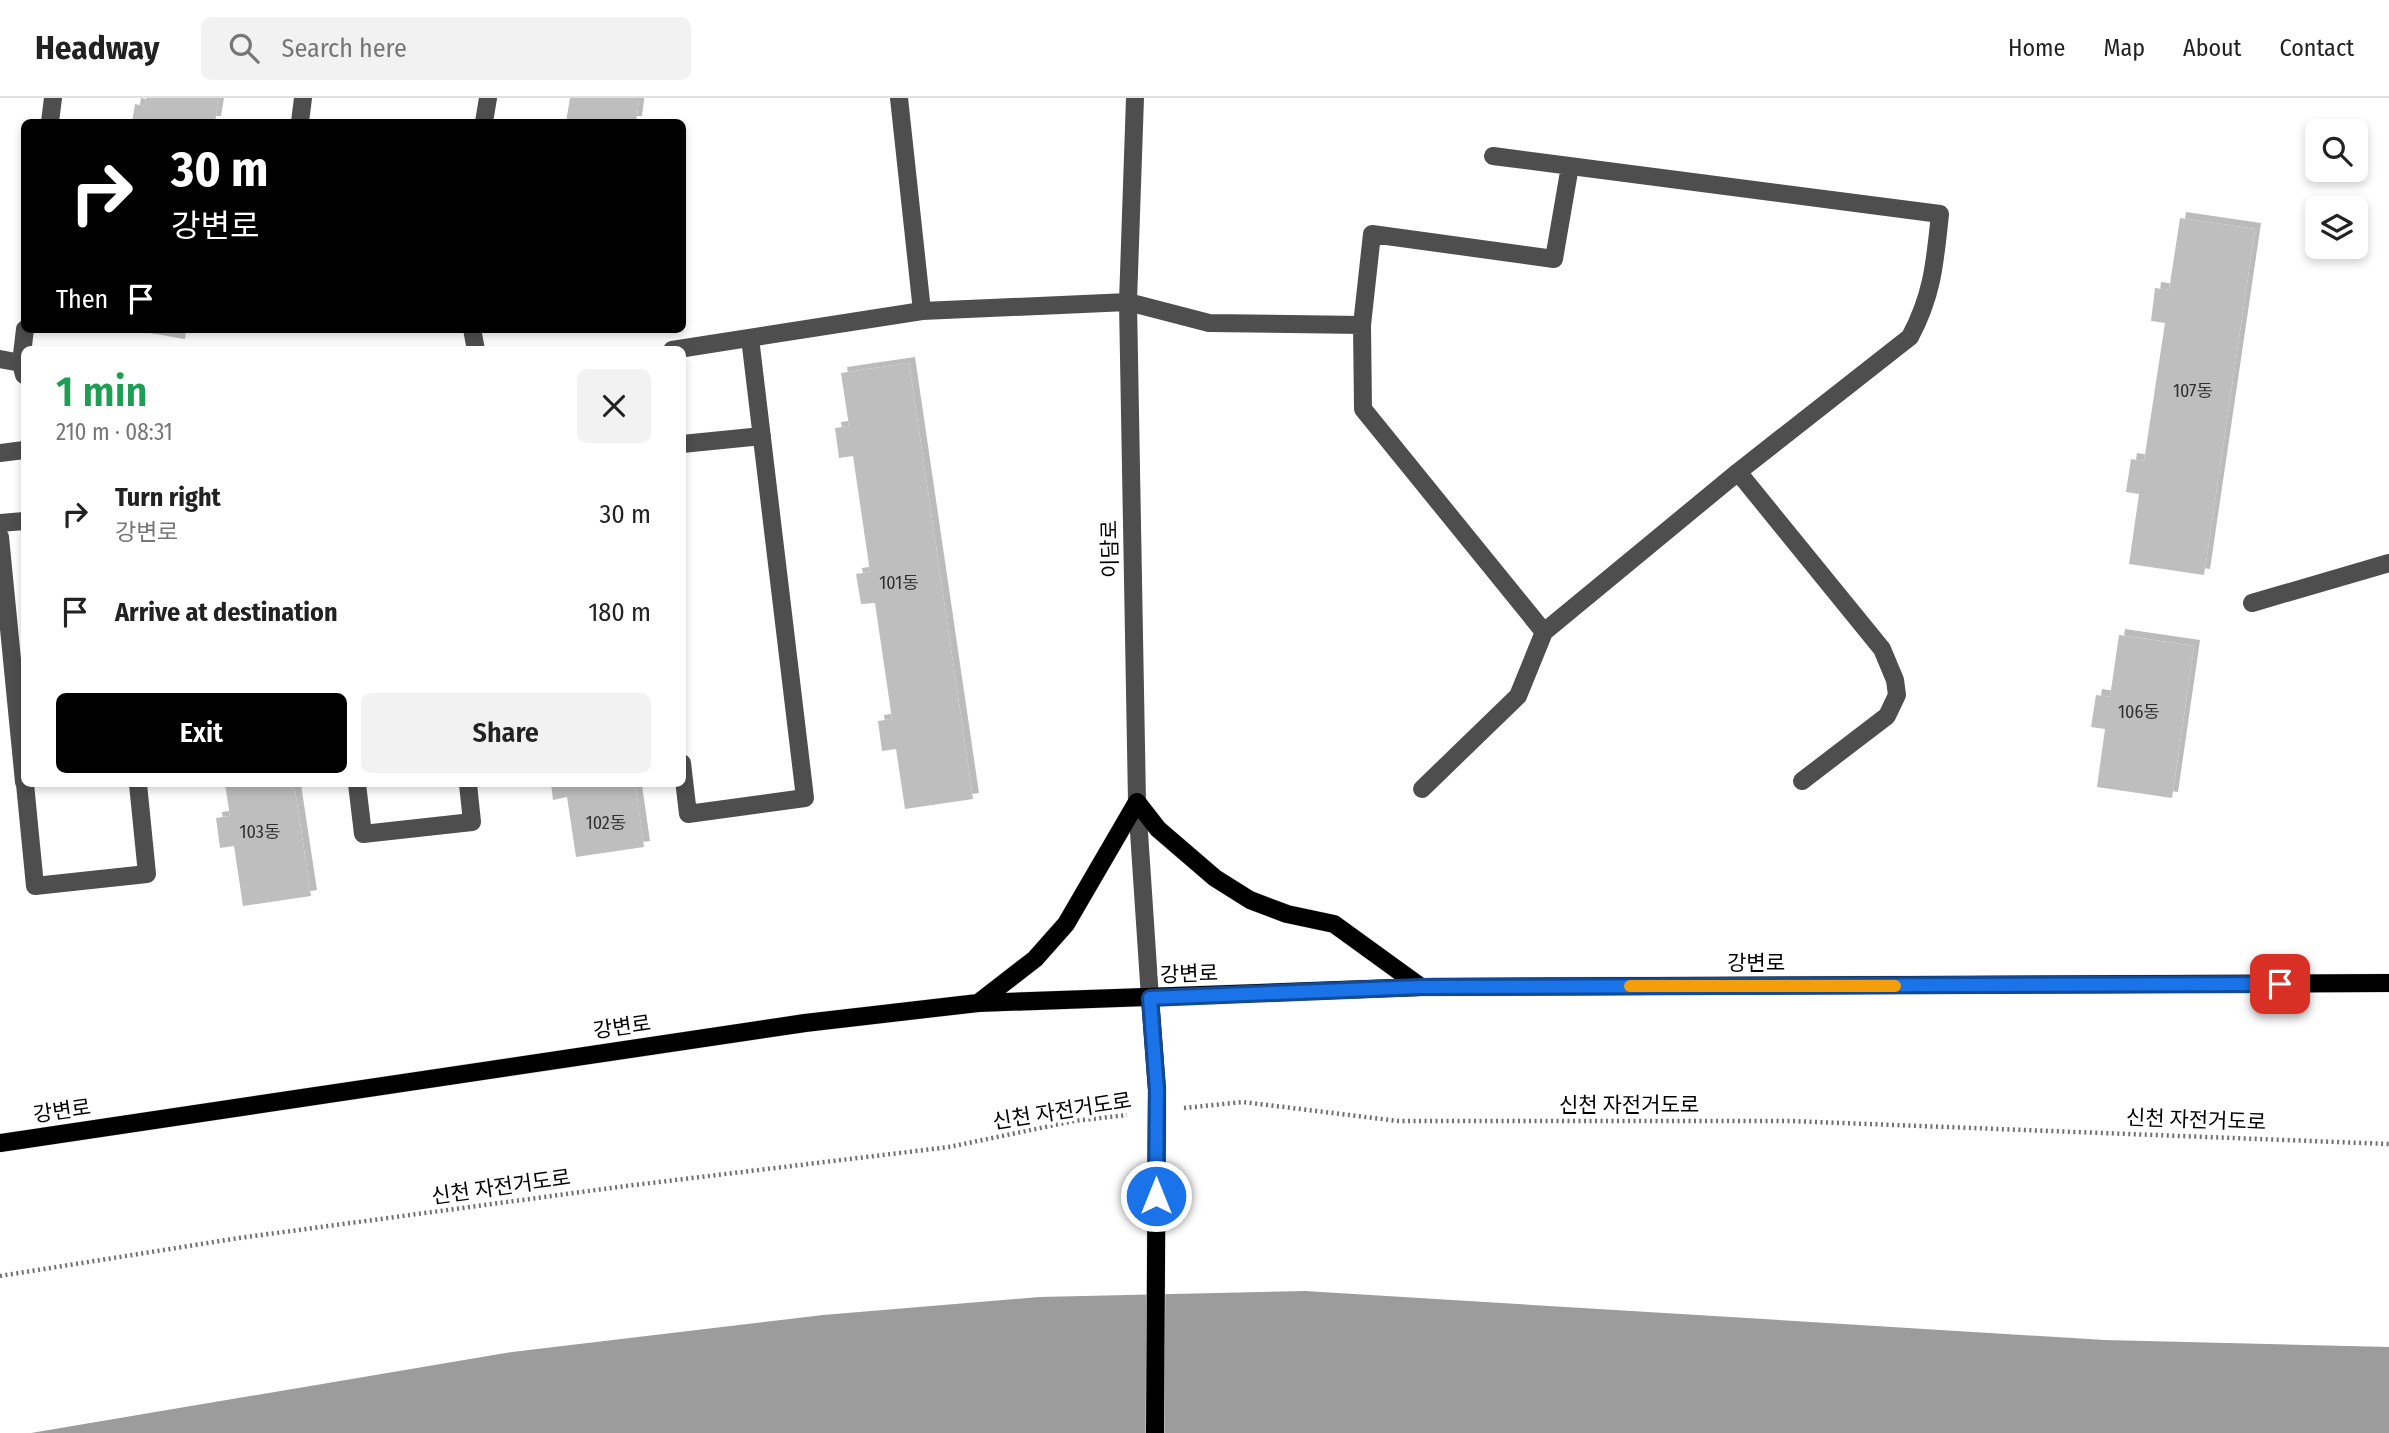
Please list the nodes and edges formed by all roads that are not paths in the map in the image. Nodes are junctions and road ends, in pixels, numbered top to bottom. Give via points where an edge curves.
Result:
1 (54, 98) edge
2 (303, 98) edge
3 (488, 98) edge
4 (899, 98) edge
5 (1135, 98) edge
6 (51, 119) edge
7 (300, 119) edge
8 (484, 119) edge
9 (1493, 156) dead end
10 (1570, 166) junction
11 (1128, 302) junction
12 (922, 311) junction
13 (1362, 325) junction
14 (750, 338) junction
15 (686, 348) edge
16 (0, 359) edge
17 (21, 368) edge
18 (762, 436) junction
19 (686, 444) edge
20 (21, 450) edge
21 (0, 453) edge
22 (1738, 472) junction
23 (21, 521) edge
24 (0, 523) edge
25 (0, 537) edge
26 (2389, 564) edge
27 (2252, 603) dead end
28 (1544, 632) junction
29 (21, 744) edge
30 (1802, 781) dead end
31 (25, 787) edge
32 (138, 787) edge
33 (357, 787) edge
34 (468, 787) edge
35 (685, 787) edge
36 (1422, 789) dead end
37 (1137, 802) junction
38 (2389, 983) edge
39 (1421, 987) junction
40 (1150, 998) junction
41 (978, 1003) junction
42 (0, 1143) edge
43 (1155, 1433) edge

1 - 6 street
2 - 7 street
3 - 8 street
4 - 12 street
5 - 11 street, 이담로
9 - 10 street
10 - 13 street via 1554,259 1372,234
10 - 22 street via 1940,214 1933,281 1910,337
11 - 12 street
11 - 13 street via 1209,323
11 - 37 street, 이담로
12 - 14 street
13 - 28 street via 1363,409
14 - 15 street
14 - 18 street
16 - 17 street
18 - 19 street
18 - 35 street via 805,798 688,814
20 - 21 street
22 - 28 street
22 - 30 street via 1882,649 1895,680 1897,695 1887,716
23 - 24 street
25 - 29 street
26 - 27 street
28 - 36 street via 1518,696
31 - 32 street via 35,886 147,874
33 - 34 street via 363,834 472,822
37 - 39 main road via 1158,829 1215,878 1251,900 1287,914 1334,924
37 - 40 street, 이담로
37 - 41 main road via 1066,924 1035,959
38 - 39 main road, 강변로
39 - 40 main road, 강변로
40 - 41 main road, 강변로
40 - 43 main road, bridge via 1157,1090
41 - 42 main road, 강변로 via 805,1023

